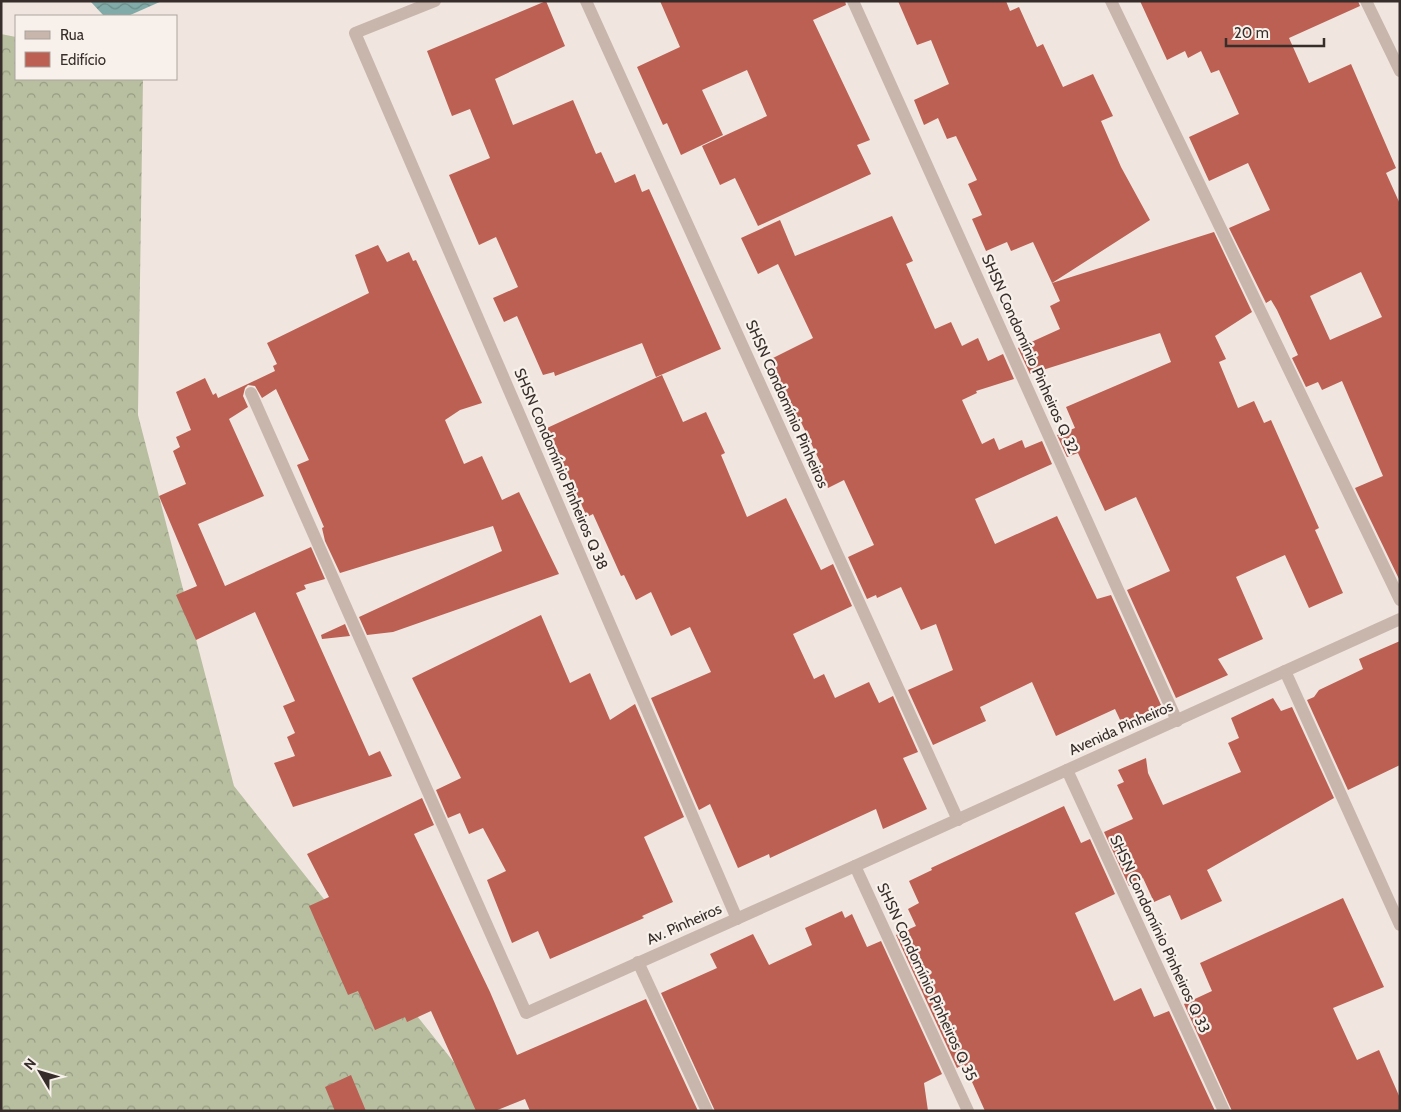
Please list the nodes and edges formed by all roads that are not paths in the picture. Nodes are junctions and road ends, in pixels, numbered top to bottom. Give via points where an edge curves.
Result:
1 (435, 1) edge
2 (586, 1) edge
3 (853, 1) edge
4 (1111, 1) edge
5 (1366, 1) edge
6 (1400, 71) edge
7 (251, 393) dead end
8 (1400, 600) edge
9 (1400, 619) edge
10 (1285, 671) junction
11 (1177, 720) junction
12 (1067, 770) junction
13 (958, 820) junction
14 (856, 866) junction
15 (737, 919) junction
16 (1400, 925) edge
17 (638, 962) junction
18 (707, 1111) edge
19 (968, 1111) edge
20 (1224, 1111) edge

1 - 15 street, SHSN Condomínio Pinheiros Q 38 via 355,33
2 - 13 street, SHSN Condomínio Pinheiros
3 - 11 street, SHSN Condomínio Pinheiros Q 32
4 - 8 street
5 - 6 street
7 - 17 street, Av. Pinheiros via 526,1012
9 - 10 street, Avenida Pinheiros
10 - 11 street, Avenida Pinheiros
10 - 16 street
11 - 12 street, Avenida Pinheiros
12 - 13 street, Avenida Pinheiros
12 - 20 street, SHSN Condomínio Pinheiros Q 33
13 - 14 street, Avenida Pinheiros
14 - 15 street, Av. Pinheiros
14 - 19 street, SHSN Condomínio Pinheiros Q 35
15 - 17 street, Av. Pinheiros
17 - 18 street

